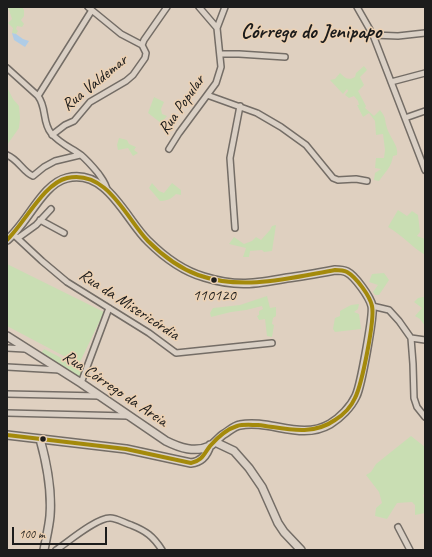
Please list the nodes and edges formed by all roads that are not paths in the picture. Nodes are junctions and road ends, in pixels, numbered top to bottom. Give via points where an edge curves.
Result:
1 (167, 7) edge
2 (199, 7) edge
3 (225, 7) edge
4 (357, 7) edge
5 (90, 8) edge
6 (217, 28) junction
7 (425, 33) edge
8 (373, 35) junction
9 (142, 45) junction
10 (220, 54) junction
11 (285, 57) dead end
12 (7, 68) edge
13 (425, 73) edge
14 (391, 82) junction
15 (38, 96) junction
16 (207, 96) junction
17 (240, 106) junction
18 (425, 111) edge
19 (405, 118) junction
20 (52, 135) junction
21 (169, 149) dead end
22 (7, 155) edge
23 (80, 155) junction
24 (425, 170) edge
25 (367, 181) dead end
26 (107, 190) junction
27 (51, 209) dead end
28 (40, 220) junction
29 (235, 228) dead end
30 (64, 233) dead end
31 (16, 236) junction
32 (7, 240) edge
33 (372, 306) junction
34 (109, 308) junction
35 (7, 336) edge
36 (411, 338) junction
37 (425, 340) edge
38 (272, 343) dead end
39 (7, 348) edge
40 (26, 349) junction
41 (7, 367) edge
42 (60, 370) junction
43 (81, 383) junction
44 (7, 394) edge
45 (101, 396) junction
46 (7, 413) edge
47 (131, 416) junction
48 (425, 417) edge
49 (7, 435) edge
50 (40, 439) junction
51 (213, 444) junction
52 (398, 527) dead end
53 (44, 550) edge
54 (56, 550) edge
55 (162, 550) edge
56 (301, 550) edge
57 (410, 550) edge

1 - 9 street, Rua Valdemar
2 - 6 street
3 - 6 street, Rua Popular
4 - 8 street
5 - 9 street via 121,34
5 - 15 street
6 - 10 street, Rua Popular
7 - 8 street
8 - 14 street
9 - 20 street, Rua Valdemar via 146,55 134,75 90,102 74,121
10 - 11 street
10 - 16 street, Rua Popular via 219,74
12 - 15 street
13 - 14 street
14 - 19 street
15 - 20 street via 43,105 46,126
16 - 17 street
16 - 21 street, Rua Popular
17 - 25 street via 269,120 306,145 333,178
17 - 29 street via 230,158
18 - 19 street
19 - 24 street
20 - 23 street
22 - 23 street via 17,160 33,176 55,161
23 - 26 street via 102,178
26 - 31 street via 98,183 79,177 67,178 56,183 45,193
26 - 33 street via 149,242 194,274 246,284 342,270 358,283
27 - 28 street
28 - 30 street
28 - 31 street
31 - 32 street
31 - 34 street, Rua da Misericórdia via 67,282
33 - 36 street via 389,310
33 - 51 street via 358,391 352,403 340,416 324,427 310,430 297,431 258,425 238,426
34 - 38 street, Rua da Misericórdia via 176,353
34 - 43 street
35 - 40 street, Rua Córrego da Areia
36 - 37 street
36 - 48 street via 414,398
39 - 40 street
40 - 42 street, Rua Córrego da Areia
41 - 42 street
42 - 43 street, Rua Córrego da Areia
43 - 45 street, Rua Córrego da Areia
44 - 45 street
45 - 47 street, Rua Córrego da Areia
46 - 47 street
47 - 51 street, Rua Córrego da Areia via 180,448 191,449
49 - 50 street
50 - 51 street via 133,450 191,464 202,459
50 - 53 street via 49,476 50,497
51 - 56 street via 234,451 245,462 262,487 278,523
52 - 57 street
54 - 55 street via 97,522 109,518 141,530 155,540

